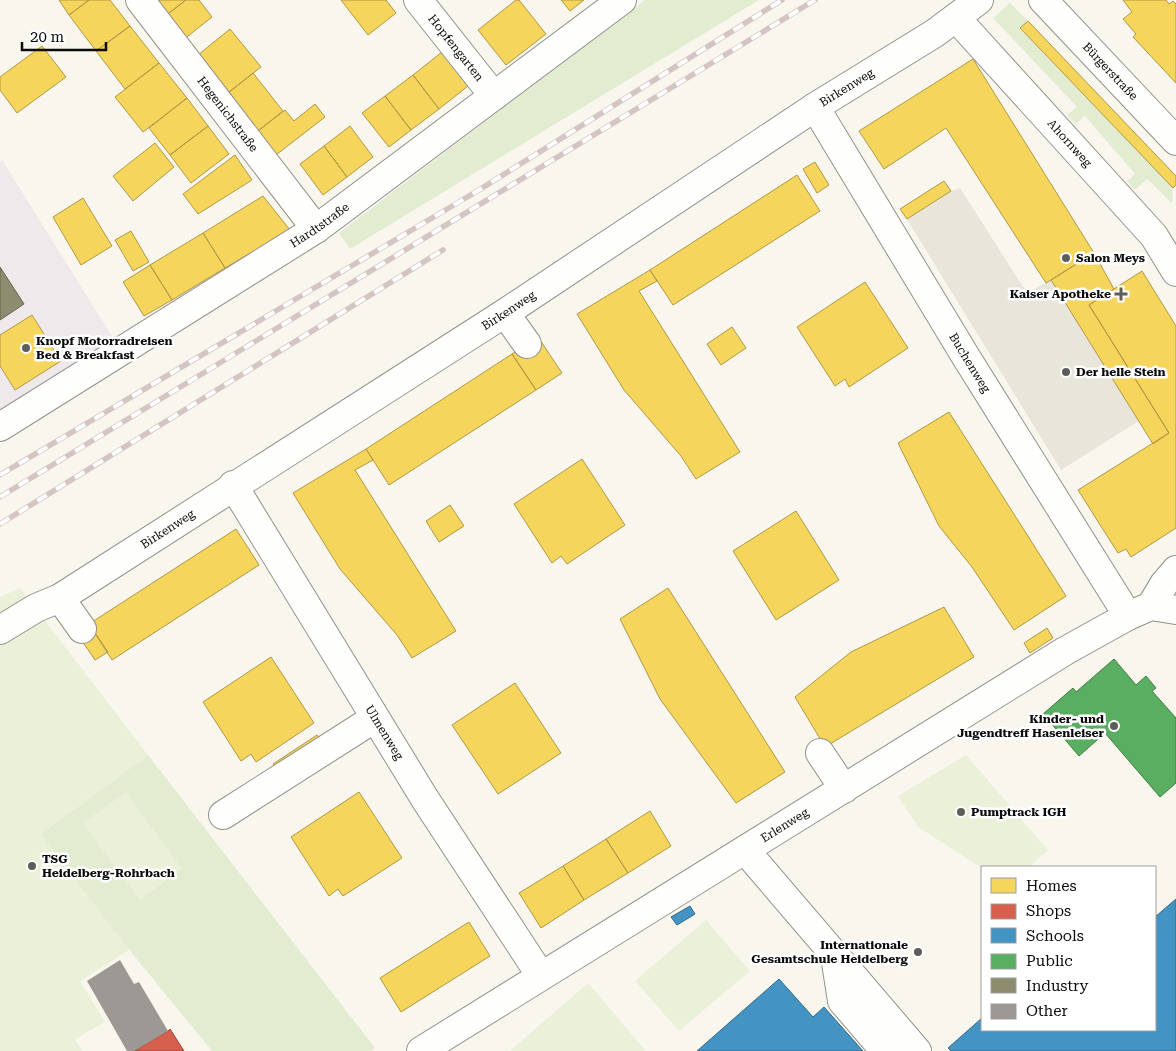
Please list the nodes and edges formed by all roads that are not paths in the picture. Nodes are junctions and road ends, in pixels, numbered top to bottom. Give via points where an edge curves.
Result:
1 (140, 0) edge
2 (418, 0) edge
3 (622, 0) edge
4 (978, 0) edge
5 (1043, 0) edge
6 (956, 18) junction
7 (494, 96) junction
8 (815, 107) junction
9 (1176, 141) edge
10 (316, 228) junction
11 (1176, 272) edge
12 (505, 313) junction
13 (526, 344) dead end
14 (0, 427) edge
15 (233, 485) junction
16 (1176, 570) edge
17 (60, 598) junction
18 (1152, 611) edge
19 (82, 628) dead end
20 (0, 630) edge
21 (375, 718) junction
22 (820, 753) dead end
23 (844, 789) junction
24 (223, 815) dead end
25 (744, 850) junction
26 (835, 956) junction
27 (541, 976) junction
28 (421, 1051) edge
29 (884, 1051) edge
30 (917, 1051) edge

1 - 10 street, Hegenichstraße
2 - 7 street, Hopfengarten
3 - 7 street, Hardtstraße
4 - 6 street, Birkenweg
5 - 9 street, Bürgerstraße
6 - 8 street, Birkenweg
6 - 11 street, Ahornweg via 1154,236
7 - 10 street, Hardtstraße
8 - 12 street, Birkenweg
8 - 18 street, Buchenweg via 966,357
10 - 14 street, Hardtstraße
12 - 13 street
12 - 15 street, Birkenweg
15 - 17 street, Birkenweg
15 - 21 street, Ulmenweg
16 - 18 street via 1164,584
17 - 19 street
17 - 20 street, Birkenweg
18 - 23 street, Erlenweg via 1065,651
21 - 24 street
21 - 27 street, Ulmenweg via 459,854
22 - 23 street
23 - 25 street, Erlenweg
25 - 26 street
25 - 27 street, Erlenweg
26 - 29 street via 842,1001
26 - 30 street
27 - 28 street, Erlenweg

